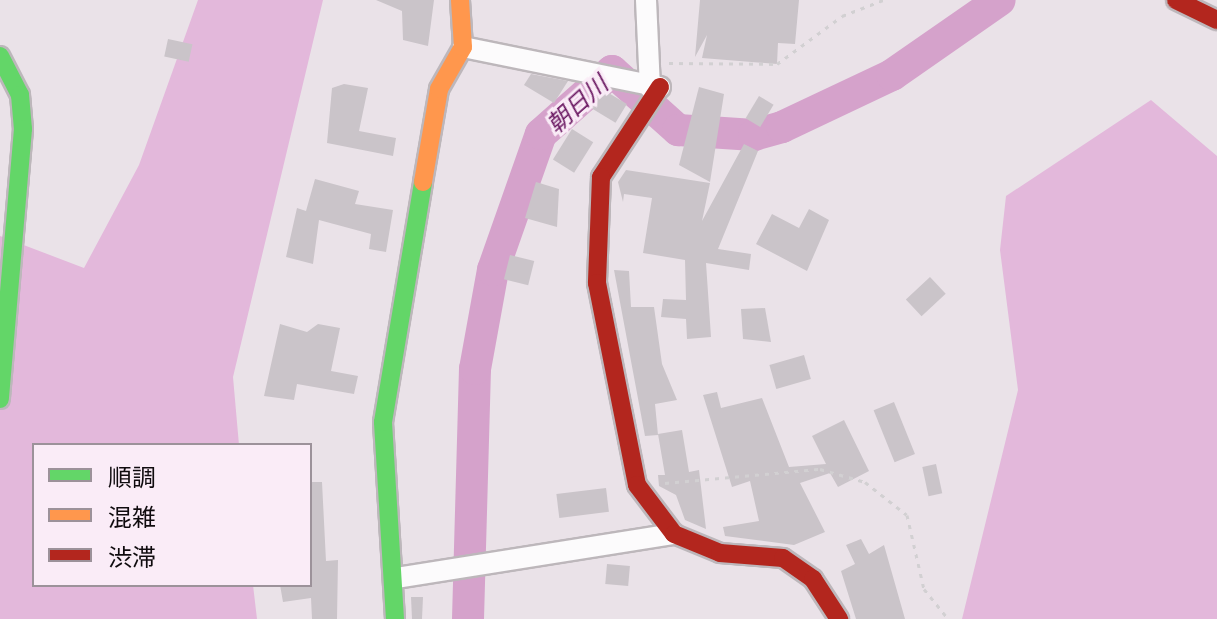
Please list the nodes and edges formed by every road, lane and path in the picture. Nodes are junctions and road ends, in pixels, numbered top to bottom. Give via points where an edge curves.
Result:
1 (460, 0) edge
2 (646, 0) edge
3 (883, 0) edge
4 (1176, 0) edge
5 (1217, 20) edge
6 (463, 47) junction
7 (0, 56) edge
8 (649, 63) junction
9 (655, 87) junction
10 (0, 399) edge
11 (637, 485) junction
12 (674, 534) junction
13 (396, 578) junction
14 (395, 619) edge
15 (839, 619) edge
16 (948, 619) edge

1 - 6 street
2 - 8 street
3 - 8 path via 842,16 777,64
4 - 5 street
6 - 9 street
6 - 13 street via 439,89 395,318 383,422
7 - 10 street via 20,95 23,129
8 - 9 street
9 - 11 street via 601,177 597,283
11 - 12 street
11 - 16 path via 792,469 844,472 907,515 924,589
12 - 13 street
12 - 15 street via 720,553 783,558 813,579
13 - 14 street

